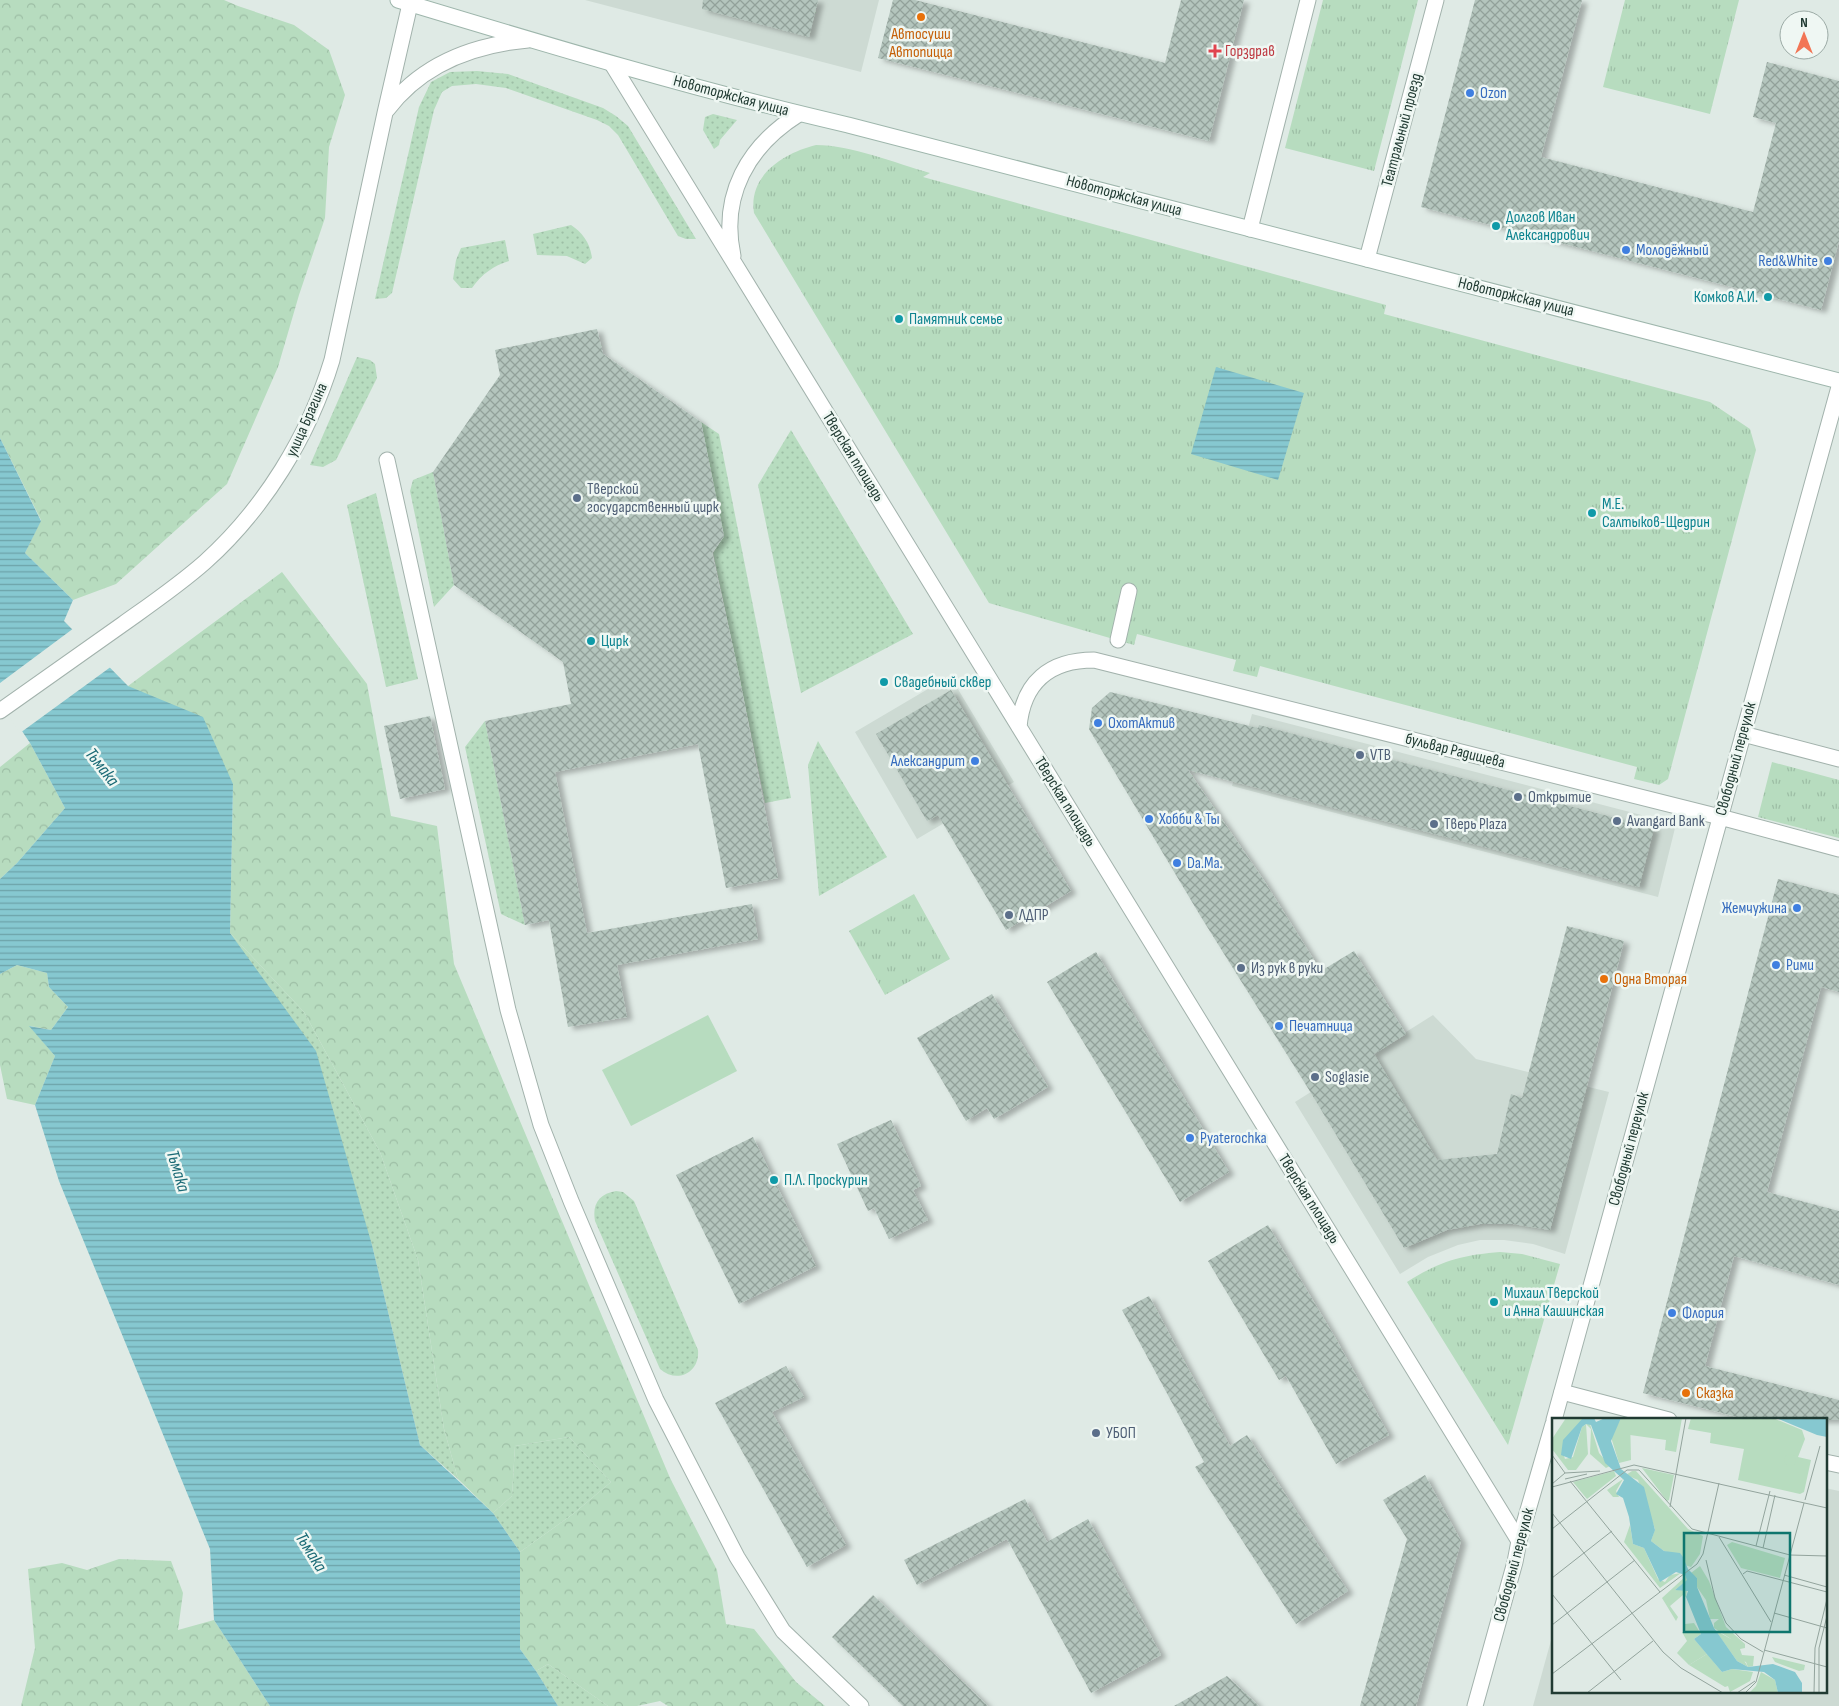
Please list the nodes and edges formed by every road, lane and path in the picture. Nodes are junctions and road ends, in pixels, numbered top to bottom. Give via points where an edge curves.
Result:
1 (1308, 0) edge
2 (1436, 0) edge
3 (406, 1) edge
4 (528, 40) junction
5 (612, 64) junction
6 (385, 113) junction
7 (798, 114) junction
8 (1250, 229) junction
9 (1367, 259) junction
10 (735, 263) junction
11 (1839, 381) edge
12 (1839, 386) edge
13 (387, 460) dead end
14 (1129, 591) dead end
15 (1118, 640) dead end
16 (0, 711) edge
17 (1019, 727) junction
18 (1743, 734) junction
19 (1839, 759) edge
20 (1720, 816) junction
21 (1839, 849) edge
22 (1562, 1392) junction
23 (1555, 1418) edge
24 (1660, 1418) edge
25 (1552, 1427) edge
26 (1826, 1462) edge
27 (1839, 1465) edge
28 (1519, 1541) junction
29 (861, 1706) edge
30 (1475, 1706) edge

1 - 8 street
2 - 9 street, Театральный проезд
3 - 4 street, Новоторжская улица
3 - 6 street, улица Брагина
4 - 5 street, Новоторжская улица
4 - 6 street via 492,44 442,63 413,83
5 - 7 street, Новоторжская улица
5 - 10 street, Тверская площадь
6 - 16 street, улица Брагина via 332,360 301,437 281,473 241,524 204,563
7 - 8 street, Новоторжская улица
7 - 10 street via 768,136 740,177 731,213 730,239
8 - 9 street, Новоторжская улица
9 - 11 street, Новоторжская улица
10 - 17 street, Тверская площадь
12 - 18 street, Свободный переулок
13 - 29 street via 508,1010 541,1125 656,1400 737,1557 783,1631
14 - 15 street
17 - 20 street, бульвар Радищева via 1021,708 1041,676 1066,663 1094,660
17 - 28 street, Тверская площадь
18 - 19 street
18 - 20 street, Свободный переулок
20 - 21 street, бульвар Радищева
20 - 22 street, Свободный переулок
22 - 23 street, Свободный переулок
22 - 24 street
25 - 28 street, Свободный переулок
26 - 27 street
28 - 30 street, Свободный переулок

